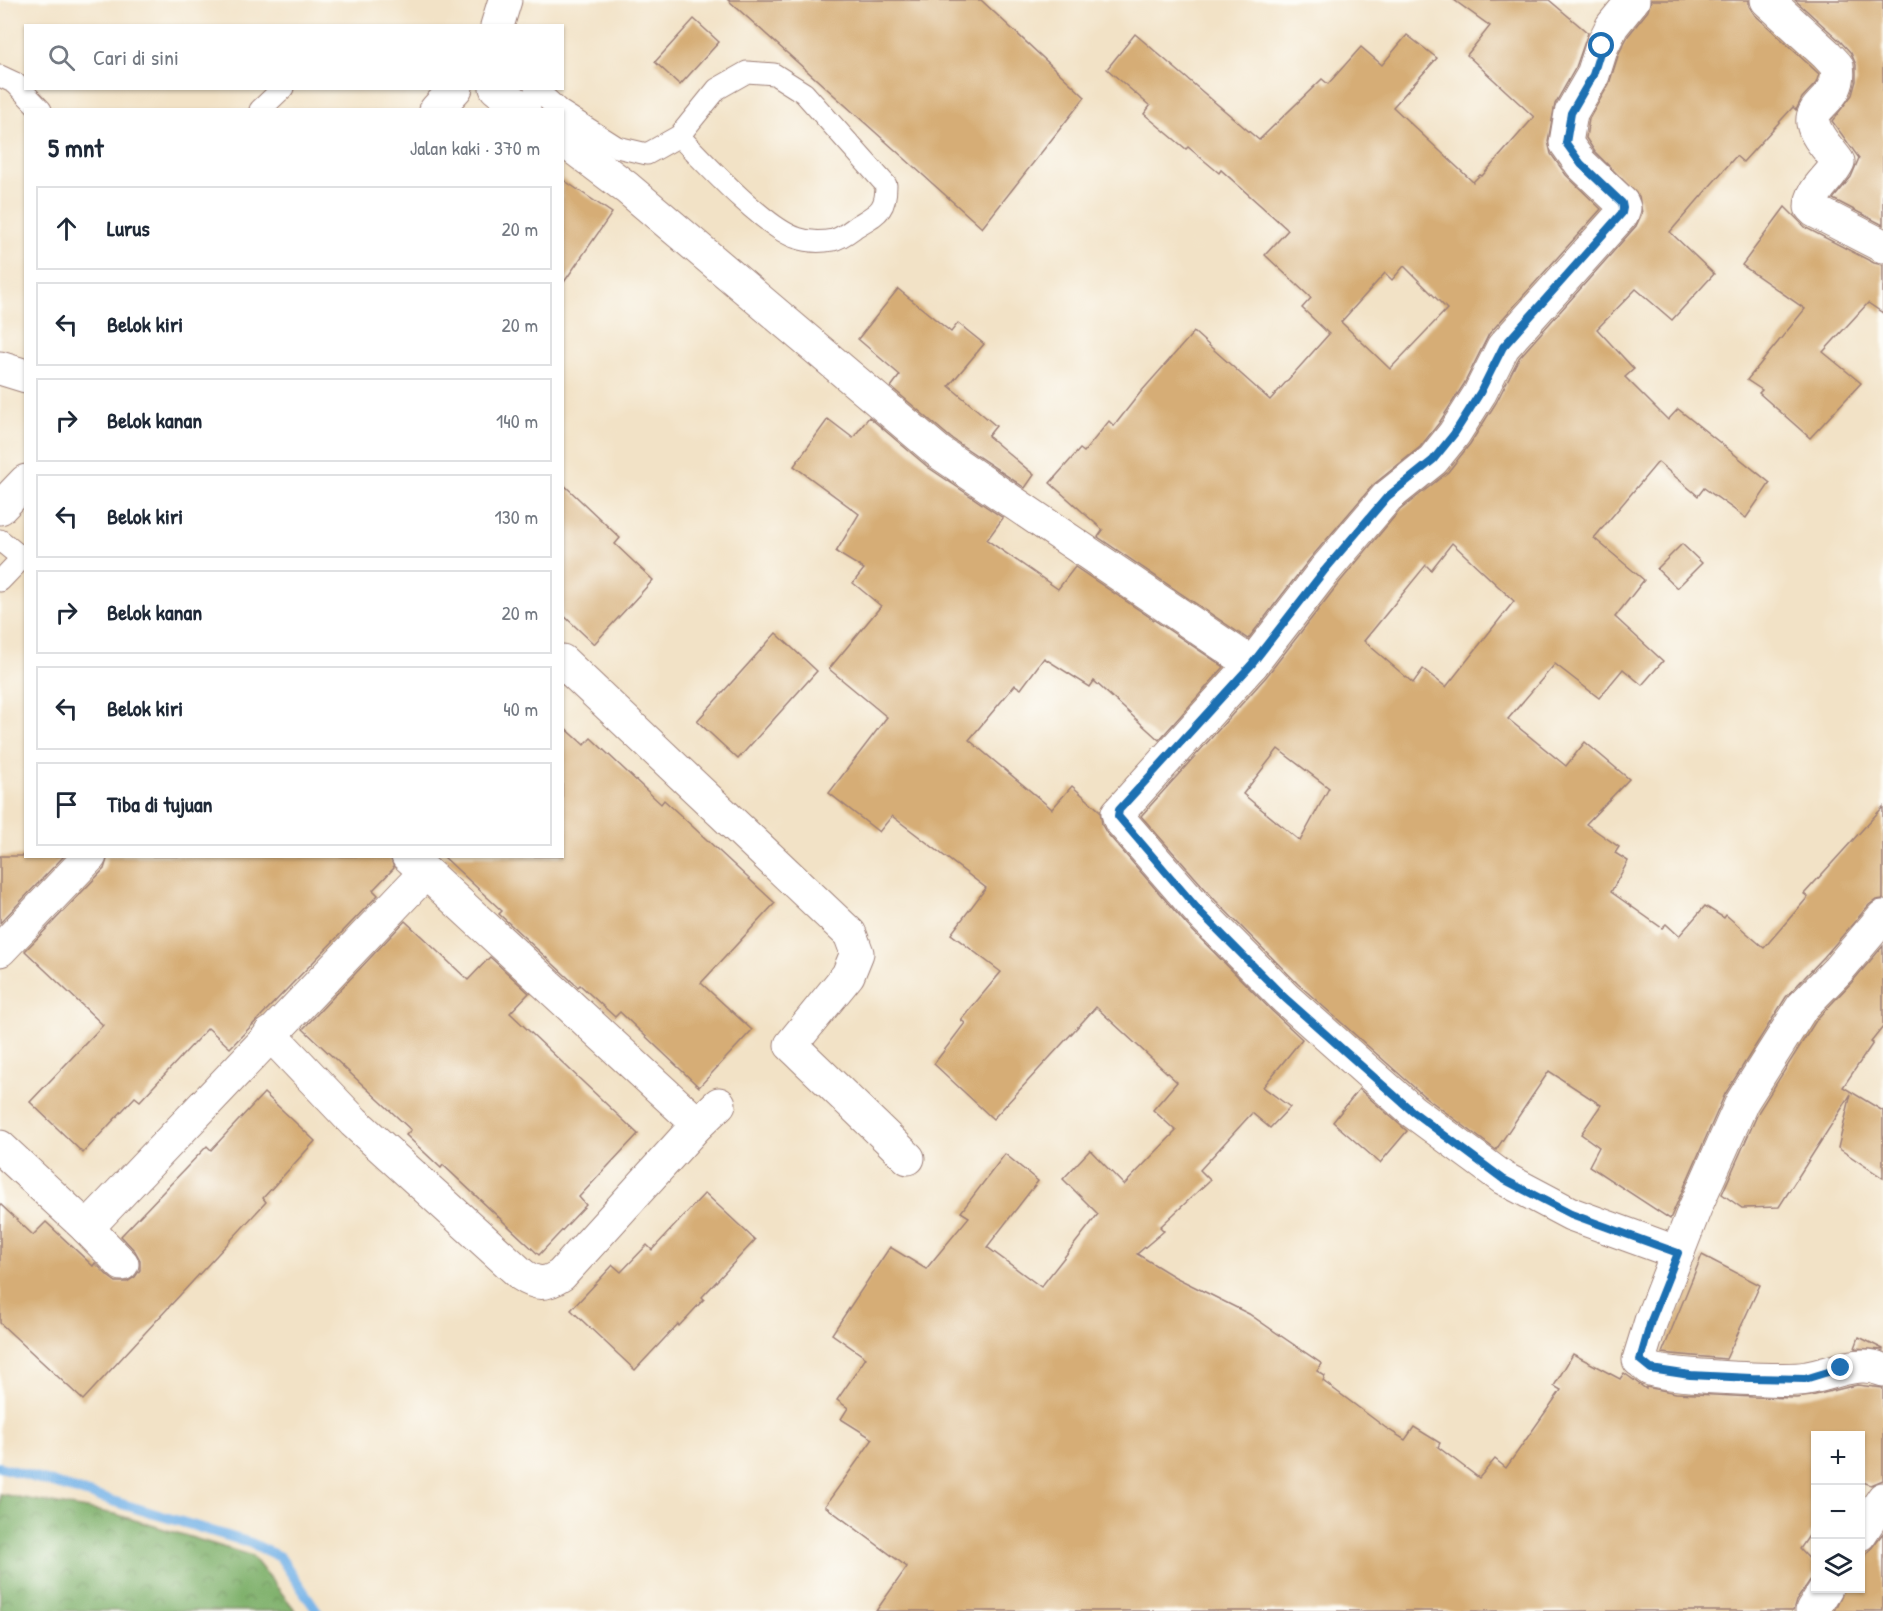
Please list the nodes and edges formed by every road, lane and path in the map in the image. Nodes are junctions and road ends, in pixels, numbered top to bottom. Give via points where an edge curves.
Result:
1 (505, 0) edge
2 (1633, 0) edge
3 (1767, 0) edge
4 (498, 24) edge
5 (0, 76) edge
6 (281, 90) edge
7 (454, 90) edge
8 (499, 90) edge
9 (537, 90) edge
10 (39, 108) edge
11 (262, 108) edge
12 (438, 108) edge
13 (521, 108) edge
14 (558, 108) edge
15 (564, 113) edge
16 (679, 136) junction
17 (564, 141) edge
18 (1883, 246) edge
19 (0, 368) edge
20 (24, 375) edge
21 (24, 483) edge
22 (0, 508) edge
23 (0, 540) edge
24 (24, 556) edge
25 (0, 581) edge
26 (564, 663) edge
27 (1252, 664) junction
28 (88, 858) edge
29 (416, 865) edge
30 (1883, 917) edge
31 (0, 950) edge
32 (270, 1034) junction
33 (0, 1147) edge
34 (908, 1158) dead end
35 (87, 1228) junction
36 (1678, 1253) junction
37 (122, 1264) dead end
38 (1883, 1370) edge
39 (1883, 1499) edge
40 (1865, 1526) edge
41 (1823, 1593) edge
42 (1812, 1611) edge

1 - 4 street
2 - 27 street via 1602,46 1593,75 1571,113 1566,136 1566,143 1581,164 1622,203 1622,213 1503,347 1480,393 1433,460 1387,497
3 - 18 street via 1837,66 1837,84 1813,118 1813,124 1838,162 1815,192 1811,207
5 - 10 lane via 15,83
6 - 11 lane
7 - 12 street
8 - 13 street
9 - 14 lane
15 - 16 lane via 617,147 647,154
16 - 16 lane via 717,89 747,72 774,74 804,93 886,185 886,202 879,213 836,239 817,242 796,238 768,221
17 - 27 street via 627,188 940,453
19 - 20 street
21 - 22 street
23 - 24 lane
24 - 25 lane
26 - 34 street via 850,934 858,953 848,975 791,1045
27 - 36 street via 1119,810 1120,820 1201,913 1277,989 1412,1111 1503,1179 1571,1214
28 - 31 street
29 - 32 street
29 - 32 street via 709,1114 561,1275 544,1284 532,1282 354,1122
30 - 36 street via 1802,1007 1742,1102
32 - 35 street
33 - 35 street
35 - 37 street
36 - 38 street via 1640,1360 1651,1369 1690,1375 1805,1379 1841,1368 1873,1365
39 - 40 street
41 - 42 street

